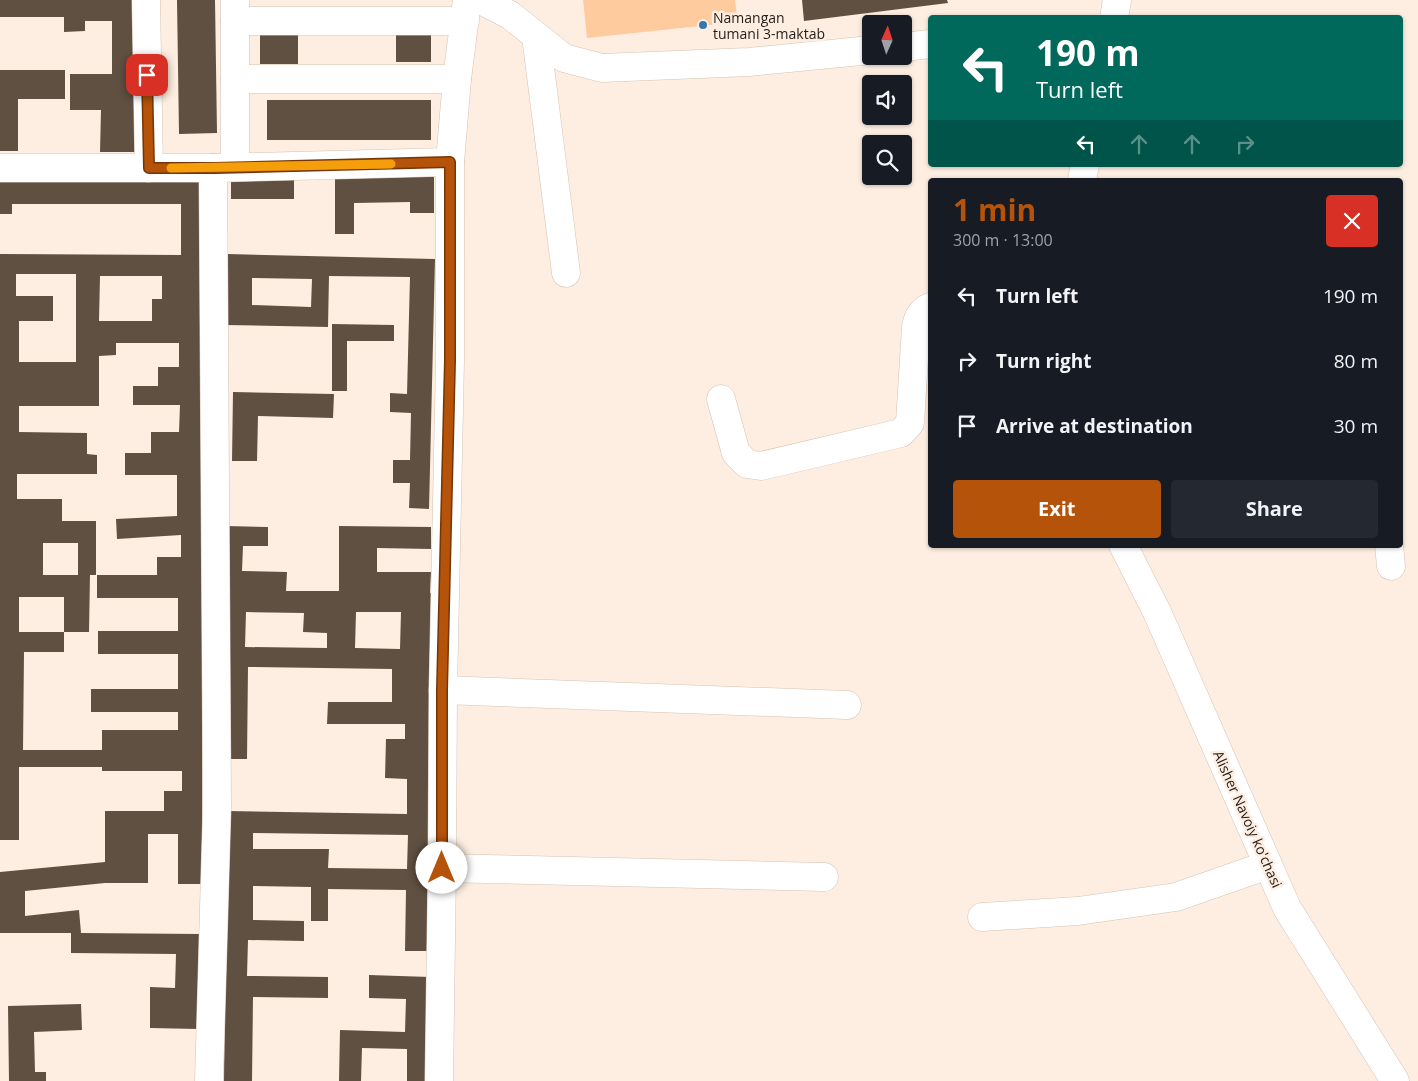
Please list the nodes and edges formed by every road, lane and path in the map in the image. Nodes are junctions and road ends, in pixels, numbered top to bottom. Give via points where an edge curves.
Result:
1 (146, 0) edge
2 (1117, 0) edge
3 (471, 7) edge
4 (235, 10) edge
5 (1114, 15) edge
6 (536, 36) junction
7 (928, 44) edge
8 (912, 46) edge
9 (862, 51) edge
10 (235, 78) junction
11 (457, 79) junction
12 (450, 162) junction
13 (224, 167) junction
14 (0, 168) edge
15 (149, 168) junction
16 (566, 273) dead end
17 (928, 308) edge
18 (721, 399) dead end
19 (1125, 548) edge
20 (442, 690) junction
21 (847, 705) dead end
22 (1268, 865) junction
23 (442, 868) junction
24 (824, 877) dead end
25 (982, 916) dead end
26 (209, 1081) edge
27 (439, 1081) edge
28 (1395, 1081) edge

1 - 15 street
2 - 5 street
3 - 4 street
3 - 6 street via 510,15
3 - 11 street
4 - 10 street
6 - 9 street via 564,58 602,68 749,62
6 - 16 street
7 - 8 street
10 - 11 street
10 - 13 street
11 - 12 street
12 - 13 street
12 - 20 street via 450,360
13 - 15 street
13 - 26 street via 217,806
14 - 15 street
17 - 18 street via 918,317 910,423 902,433 761,466 747,464 736,453
19 - 22 street, Alisher Navoiy ko'chasi via 1157,612
20 - 21 street
20 - 23 street
22 - 25 street via 1176,897 1078,911
22 - 28 street, Alisher Navoiy ko'chasi via 1287,908
23 - 24 street
23 - 27 street

